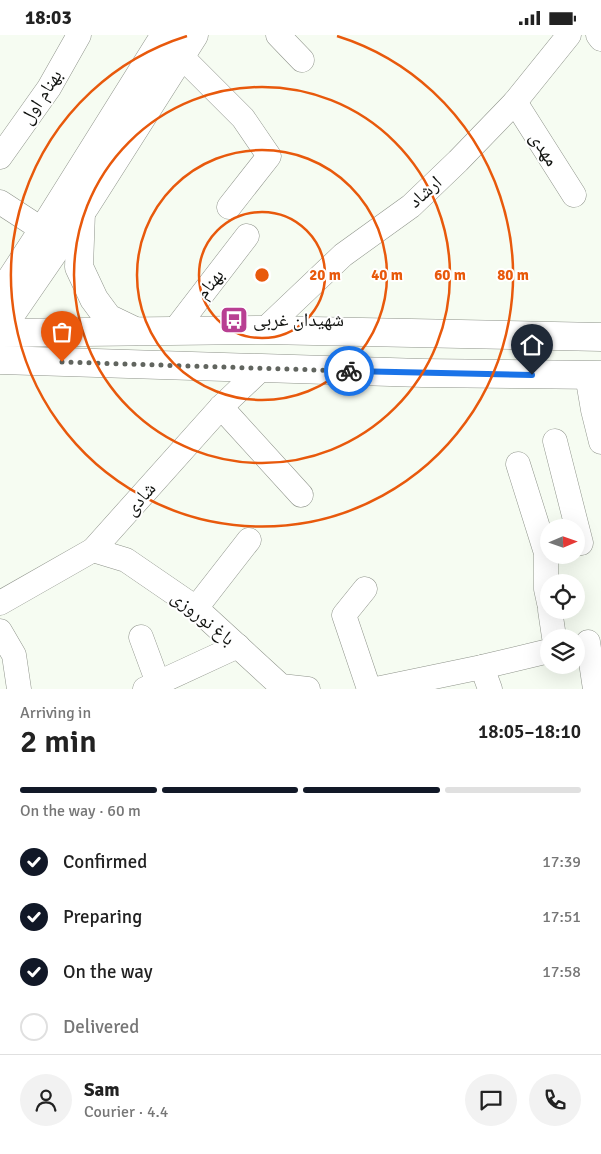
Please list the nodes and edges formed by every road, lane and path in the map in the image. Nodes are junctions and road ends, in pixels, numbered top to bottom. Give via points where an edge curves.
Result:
1 (79, 35) edge
2 (278, 35) edge
3 (569, 35) edge
4 (598, 35) edge
5 (601, 39) edge
6 (180, 42) edge
7 (302, 60) dead end
8 (515, 102) junction
9 (0, 157) edge
10 (574, 195) dead end
11 (0, 202) edge
12 (229, 207) dead end
13 (81, 212) junction
14 (44, 230) junction
15 (247, 236) dead end
16 (0, 296) edge
17 (0, 331) edge
18 (174, 331) junction
19 (264, 331) junction
20 (136, 332) junction
21 (601, 337) edge
22 (0, 360) edge
23 (43, 362) junction
24 (261, 369) junction
25 (594, 375) edge
26 (0, 382) edge
27 (221, 407) junction
28 (556, 441) dead end
29 (601, 442) edge
30 (518, 464) dead end
31 (300, 495) dead end
32 (575, 519) edge
33 (540, 532) edge
34 (249, 540) dead end
35 (93, 550) junction
36 (365, 589) dead end
37 (0, 603) edge
38 (196, 608) junction
39 (0, 631) edge
40 (141, 637) dead end
41 (588, 642) edge
42 (238, 647) junction
43 (540, 655) edge
44 (486, 678) edge
45 (260, 679) edge
46 (151, 686) edge
47 (19, 689) edge
48 (308, 689) edge
49 (369, 689) edge
50 (376, 689) edge
51 (595, 689) edge

1 - 9 street, بهنام اول via 49,88
2 - 7 street
3 - 8 street, ارشاد
4 - 5 street
6 - 12 street via 242,118 268,156
6 - 13 main road
6 - 14 main road
8 - 10 street, مهدی
8 - 19 street, ارشاد via 411,206 343,255
11 - 14 street
13 - 17 main road
13 - 20 main road via 79,267 94,299 108,318
14 - 16 main road
15 - 18 street, بهنام
17 - 20 main road
18 - 19 main road
18 - 20 main road
19 - 21 main road
22 - 23 main road
23 - 24 main road
23 - 26 main road
24 - 25 main road
24 - 27 street, شادی
25 - 29 street via 593,409
27 - 31 street
27 - 35 street, شادی
28 - 32 street
30 - 33 street
34 - 38 street
35 - 37 street, شادی
35 - 38 street, باغ نوروزی via 126,560
36 - 49 street via 344,615
38 - 42 street, باغ نوروزی
39 - 47 street via 14,655
40 - 46 street
41 - 51 street
42 - 45 street, باغ نوروزی
42 - 46 street
43 - 44 street
44 - 50 street
45 - 48 street, باغ نوروزی via 281,686

